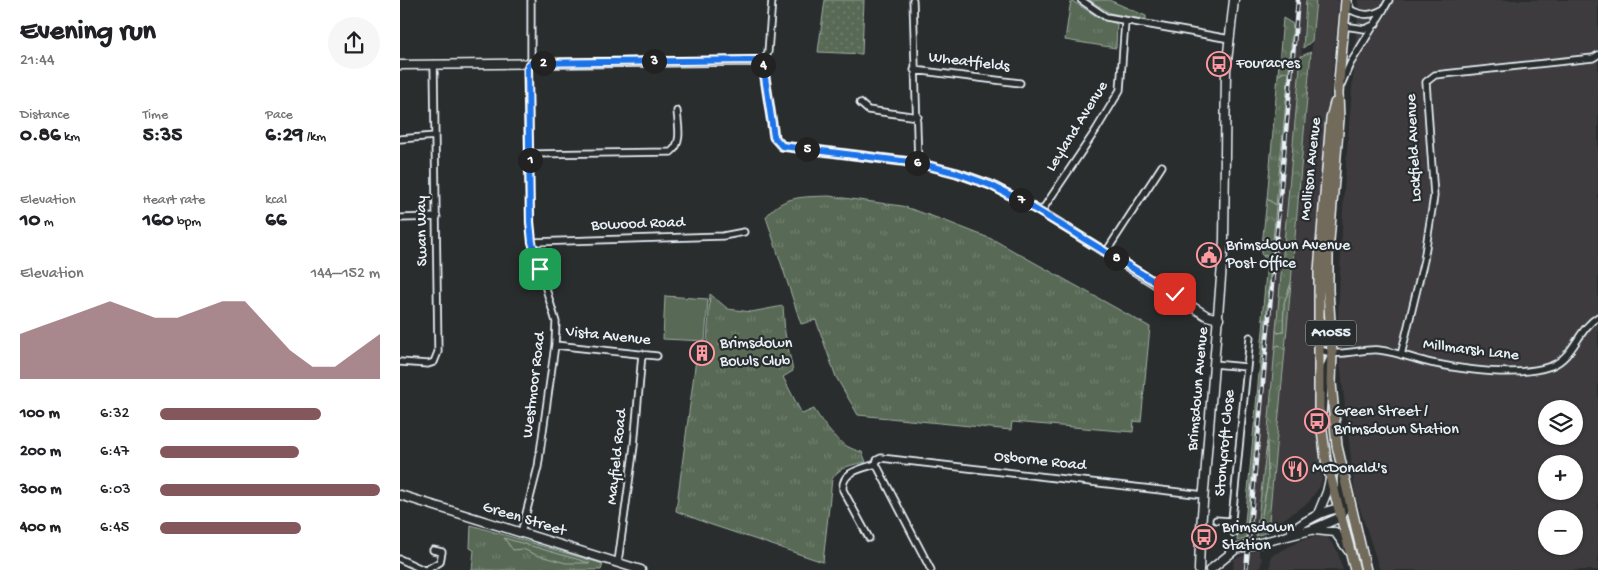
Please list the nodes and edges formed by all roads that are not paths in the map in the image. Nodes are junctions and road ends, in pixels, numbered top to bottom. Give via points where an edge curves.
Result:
1 (531, 0) edge
2 (772, 0) edge
3 (913, 0) edge
4 (1081, 0) edge
5 (1234, 0) edge
6 (1346, 0) edge
7 (1389, 0) edge
8 (1384, 9) junction
9 (1125, 22) junction
10 (1377, 23) junction
11 (1344, 26) junction
12 (1230, 39) junction
13 (1598, 55) edge
14 (531, 63) junction
15 (434, 64) junction
16 (763, 64) junction
17 (400, 65) edge
18 (914, 70) junction
19 (1020, 83) dead end
20 (1338, 93) junction
21 (860, 103) dead end
22 (677, 111) dead end
23 (918, 117) junction
24 (435, 136) junction
25 (400, 139) edge
26 (530, 154) junction
27 (918, 163) junction
28 (1162, 166) dead end
29 (1040, 212) junction
30 (437, 217) junction
31 (400, 218) edge
32 (744, 232) dead end
33 (532, 242) junction
34 (1106, 252) junction
35 (1598, 317) edge
36 (1219, 319) junction
37 (1250, 336) dead end
38 (555, 345) junction
39 (1320, 349) junction
40 (1332, 353) junction
41 (642, 354) junction
42 (1402, 355) junction
43 (657, 356) dead end
44 (400, 362) edge
45 (1214, 364) junction
46 (1246, 367) junction
47 (1321, 428) junction
48 (876, 464) junction
49 (1330, 477) junction
50 (400, 495) edge
51 (1204, 496) junction
52 (1344, 512) junction
53 (1318, 514) junction
54 (1216, 520) dead end
55 (1232, 520) junction
56 (1311, 530) junction
57 (521, 533) junction
58 (1234, 533) dead end
59 (1289, 535) junction
60 (869, 538) dead end
61 (433, 550) dead end
62 (1351, 554) junction
63 (400, 559) edge
64 (618, 562) junction
65 (425, 570) edge
66 (640, 570) edge
67 (931, 570) edge
68 (1200, 570) edge
69 (1210, 570) edge
70 (1355, 570) edge
71 (1366, 570) edge

1 - 14 street, Westmoor Road
2 - 16 street via 768,52
3 - 18 street
4 - 9 street via 1106,17
5 - 12 street, Brimsdown Avenue
6 - 8 street via 1351,10 1360,14 1372,15
6 - 11 main road, Mollison Avenue / A1055
7 - 8 street
8 - 10 street
9 - 12 street
9 - 29 street, Leyland Avenue via 1120,90
10 - 11 street via 1365,29
10 - 20 street via 1350,64
11 - 20 main road, Mollison Avenue / A1055
12 - 36 street, Brimsdown Avenue
13 - 42 street, Lockfield Avenue via 1435,75 1426,82 1434,196 1424,260
14 - 15 street
14 - 16 street via 756,60
14 - 26 street, Westmoor Road via 528,67
15 - 17 street
15 - 24 street, Swan Way
16 - 27 street via 774,137 779,144
18 - 19 street, Wheatfields
18 - 23 street
20 - 39 main road, Mollison Avenue / A1055 via 1332,118 1320,244
20 - 40 main road, Mollison Avenue / A1055 via 1339,119 1328,253
21 - 23 street via 868,110
22 - 26 street via 678,140 671,152
23 - 27 street
24 - 25 street
24 - 30 street, Swan Way
26 - 33 street, Westmoor Road
27 - 29 street via 990,185
28 - 34 street
29 - 34 street
30 - 31 street
30 - 44 street, Swan Way via 438,352 434,362 428,364
32 - 33 street, Bowood Road via 723,236
33 - 38 street, Westmoor Road via 556,322
34 - 36 street via 1208,316
35 - 42 street, Millmarsh Lane via 1559,361 1531,370 1503,372 1438,364
36 - 45 street, Brimsdown Avenue
37 - 46 street, Stonycroft Close
38 - 41 street, Vista Avenue
38 - 57 street, Westmoor Road via 538,468
39 - 40 street, Millmarsh Lane
39 - 47 main road, Mollison Avenue / A1055
40 - 42 street, Millmarsh Lane via 1377,350
40 - 47 street, Mollison Avenue / A1055 via 1326,367
40 - 52 main road, Mollison Avenue / A1055 via 1331,382
41 - 43 street, Vista Avenue
41 - 64 street, Mayfield Road via 634,446
45 - 46 street, Stonycroft Close
45 - 51 street, Brimsdown Avenue
46 - 55 street, Stonycroft Close
47 - 49 main road, Mollison Avenue / A1055
48 - 51 street, Osborne Road via 881,458
48 - 60 street via 848,474 842,483
48 - 67 street
49 - 52 main road, Mollison Avenue / A1055
49 - 53 street
50 - 57 street, Green Street
51 - 68 street, Brimsdown Avenue via 1198,559
52 - 53 street
52 - 56 street
52 - 62 main road, Mollison Avenue / A1055
52 - 71 main road, Mollison Avenue / A1055 via 1359,533
53 - 59 street
54 - 55 street, Stonycroft Close
55 - 58 street, Stonycroft Close
56 - 59 street
56 - 62 street via 1336,532
57 - 64 street, Green Street
59 - 69 street via 1236,549
61 - 65 street via 442,552 440,562
62 - 70 main road, Mollison Avenue / A1055
63 - 65 street
64 - 66 street, Green Street

